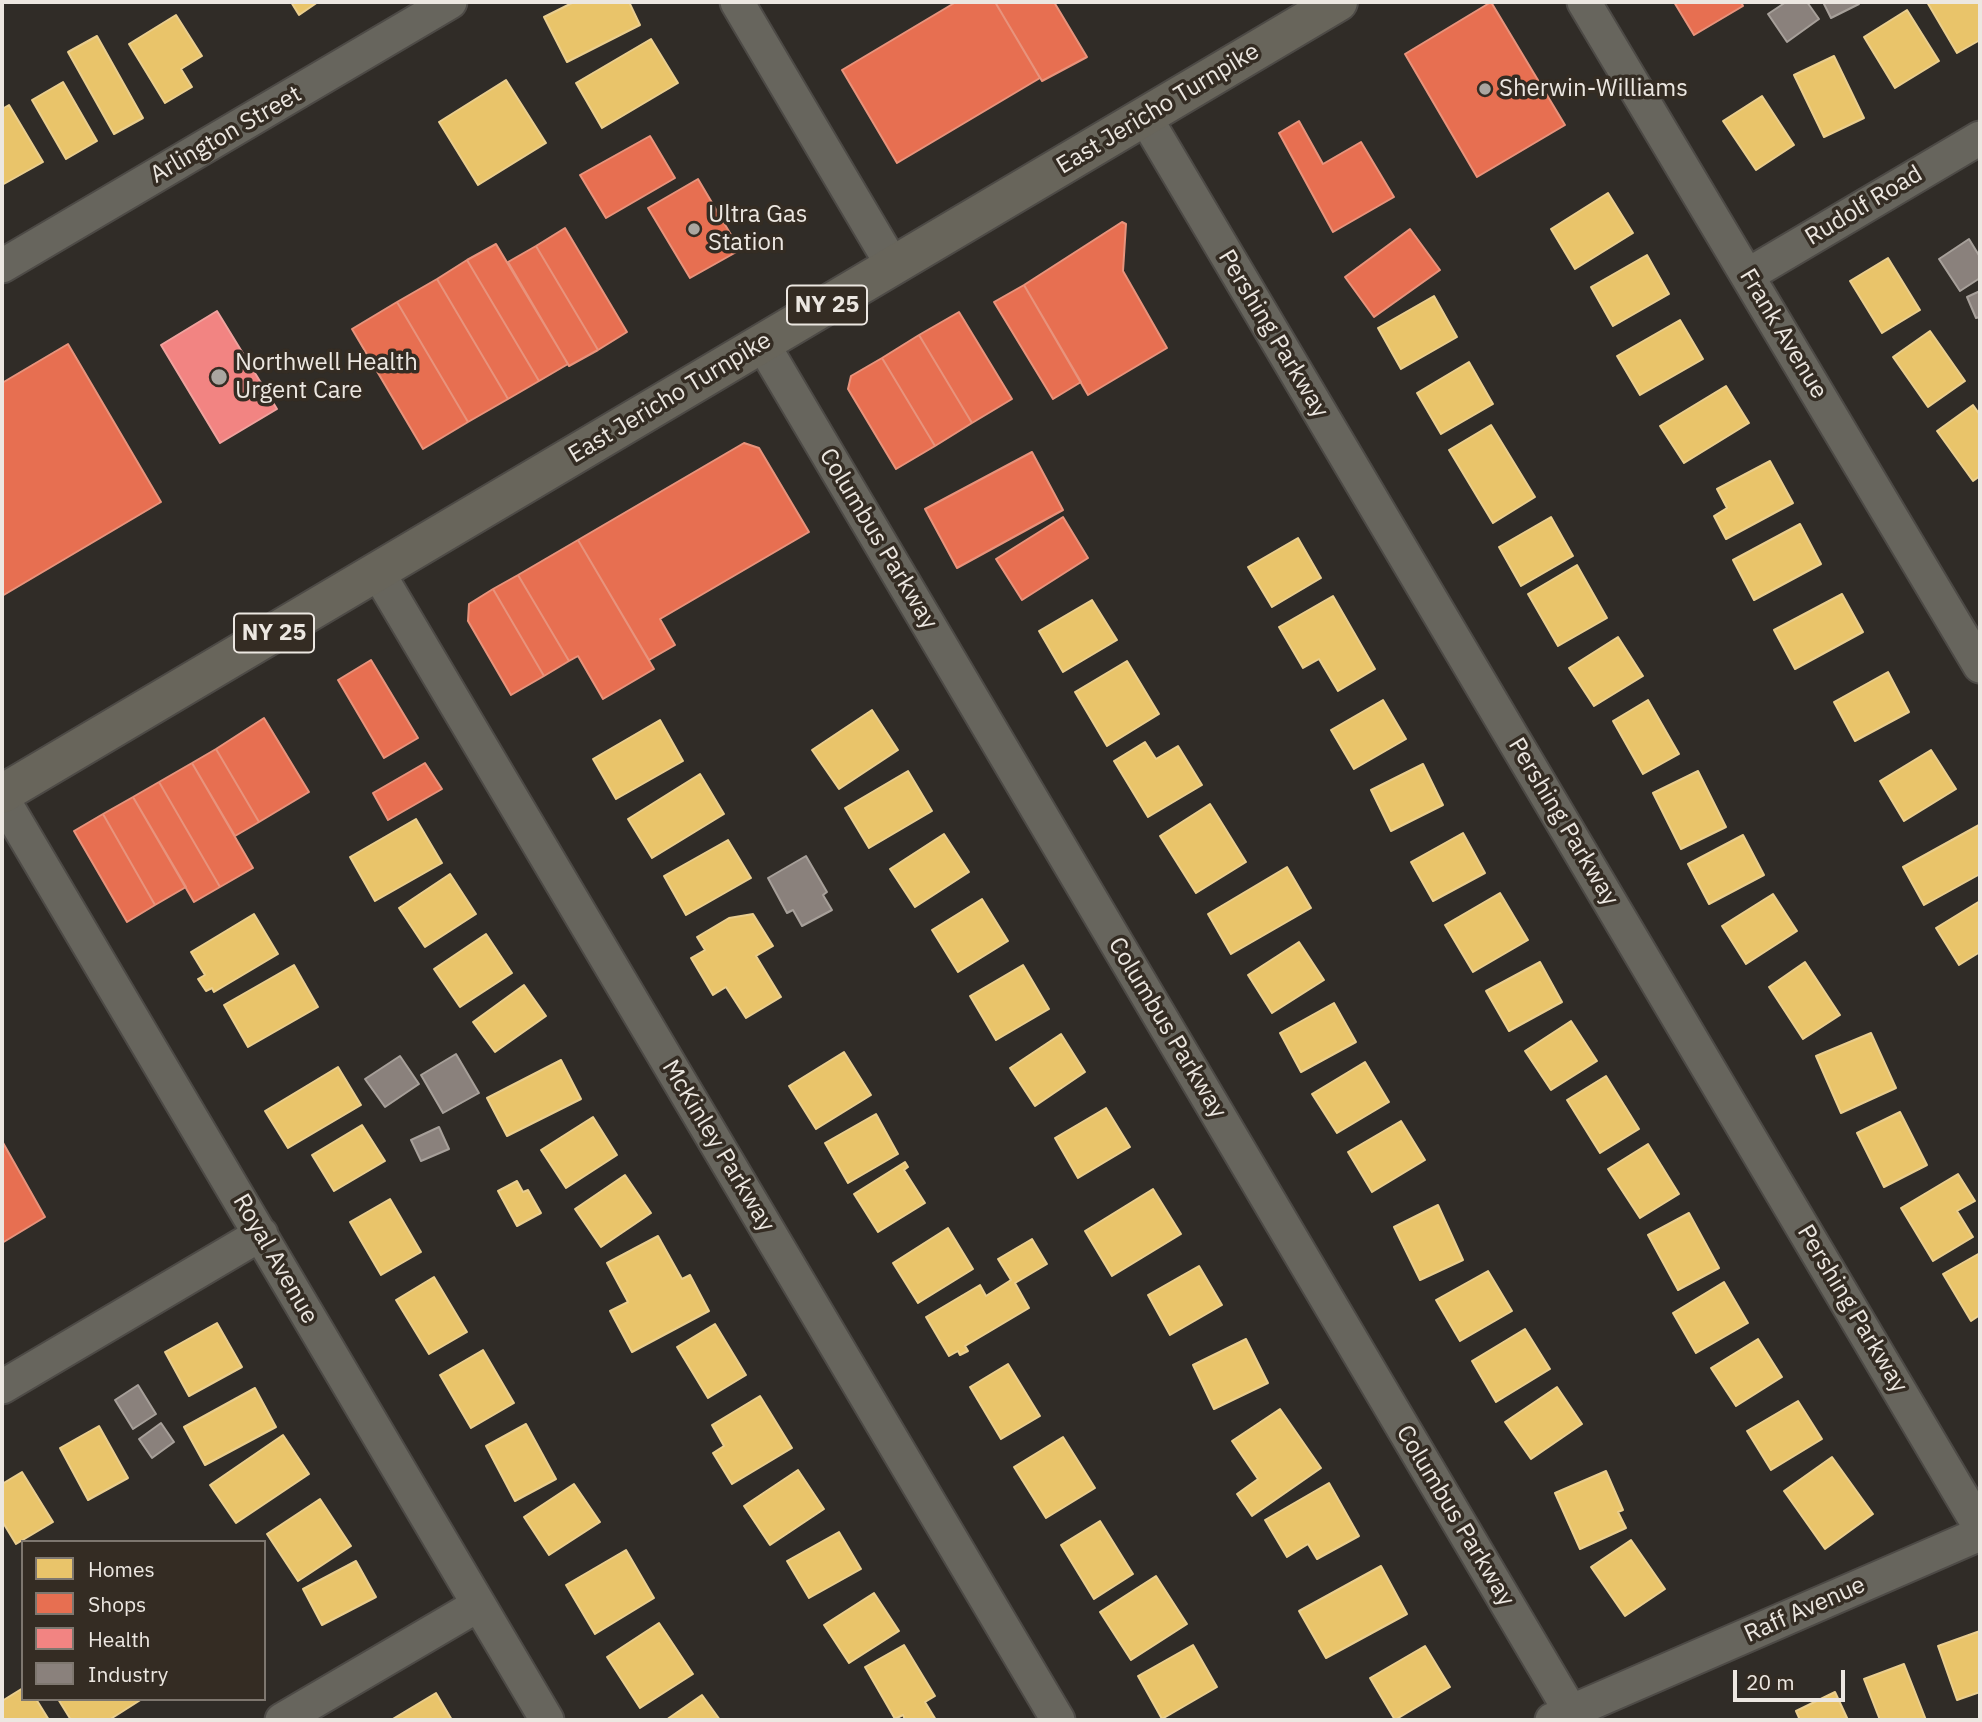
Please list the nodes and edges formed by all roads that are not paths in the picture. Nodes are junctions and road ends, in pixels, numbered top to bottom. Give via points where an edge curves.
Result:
1 (450, 2) edge
2 (737, 2) edge
3 (1338, 2) edge
4 (1584, 2) edge
5 (1145, 117) junction
6 (1980, 138) edge
7 (2, 266) edge
8 (893, 266) junction
9 (1748, 275) junction
10 (762, 343) junction
11 (377, 571) junction
12 (1975, 647) edge
13 (2, 796) edge
14 (261, 1234) junction
15 (2, 1387) edge
16 (1980, 1527) edge
17 (1980, 1534) edge
18 (478, 1605) junction
19 (1562, 1716) edge
20 (282, 1720) edge
21 (547, 1720) edge
22 (1058, 1720) edge

1 - 7 street, Arlington Street
2 - 8 street
3 - 5 main road, East Jericho Turnpike / NY 25
4 - 9 street, Frank Avenue
5 - 8 main road, East Jericho Turnpike / NY 25
5 - 16 street, Pershing Parkway
6 - 9 street, Rudolf Road
8 - 10 main road, East Jericho Turnpike / NY 25
9 - 12 street, Frank Avenue
10 - 11 main road, East Jericho Turnpike / NY 25
10 - 19 street, Columbus Parkway
11 - 13 main road, East Jericho Turnpike / NY 25
11 - 22 street, McKinley Parkway
13 - 14 street, Royal Avenue
14 - 15 street
14 - 18 street, Royal Avenue
17 - 19 street, Raff Avenue
18 - 20 street
18 - 21 street, Royal Avenue

